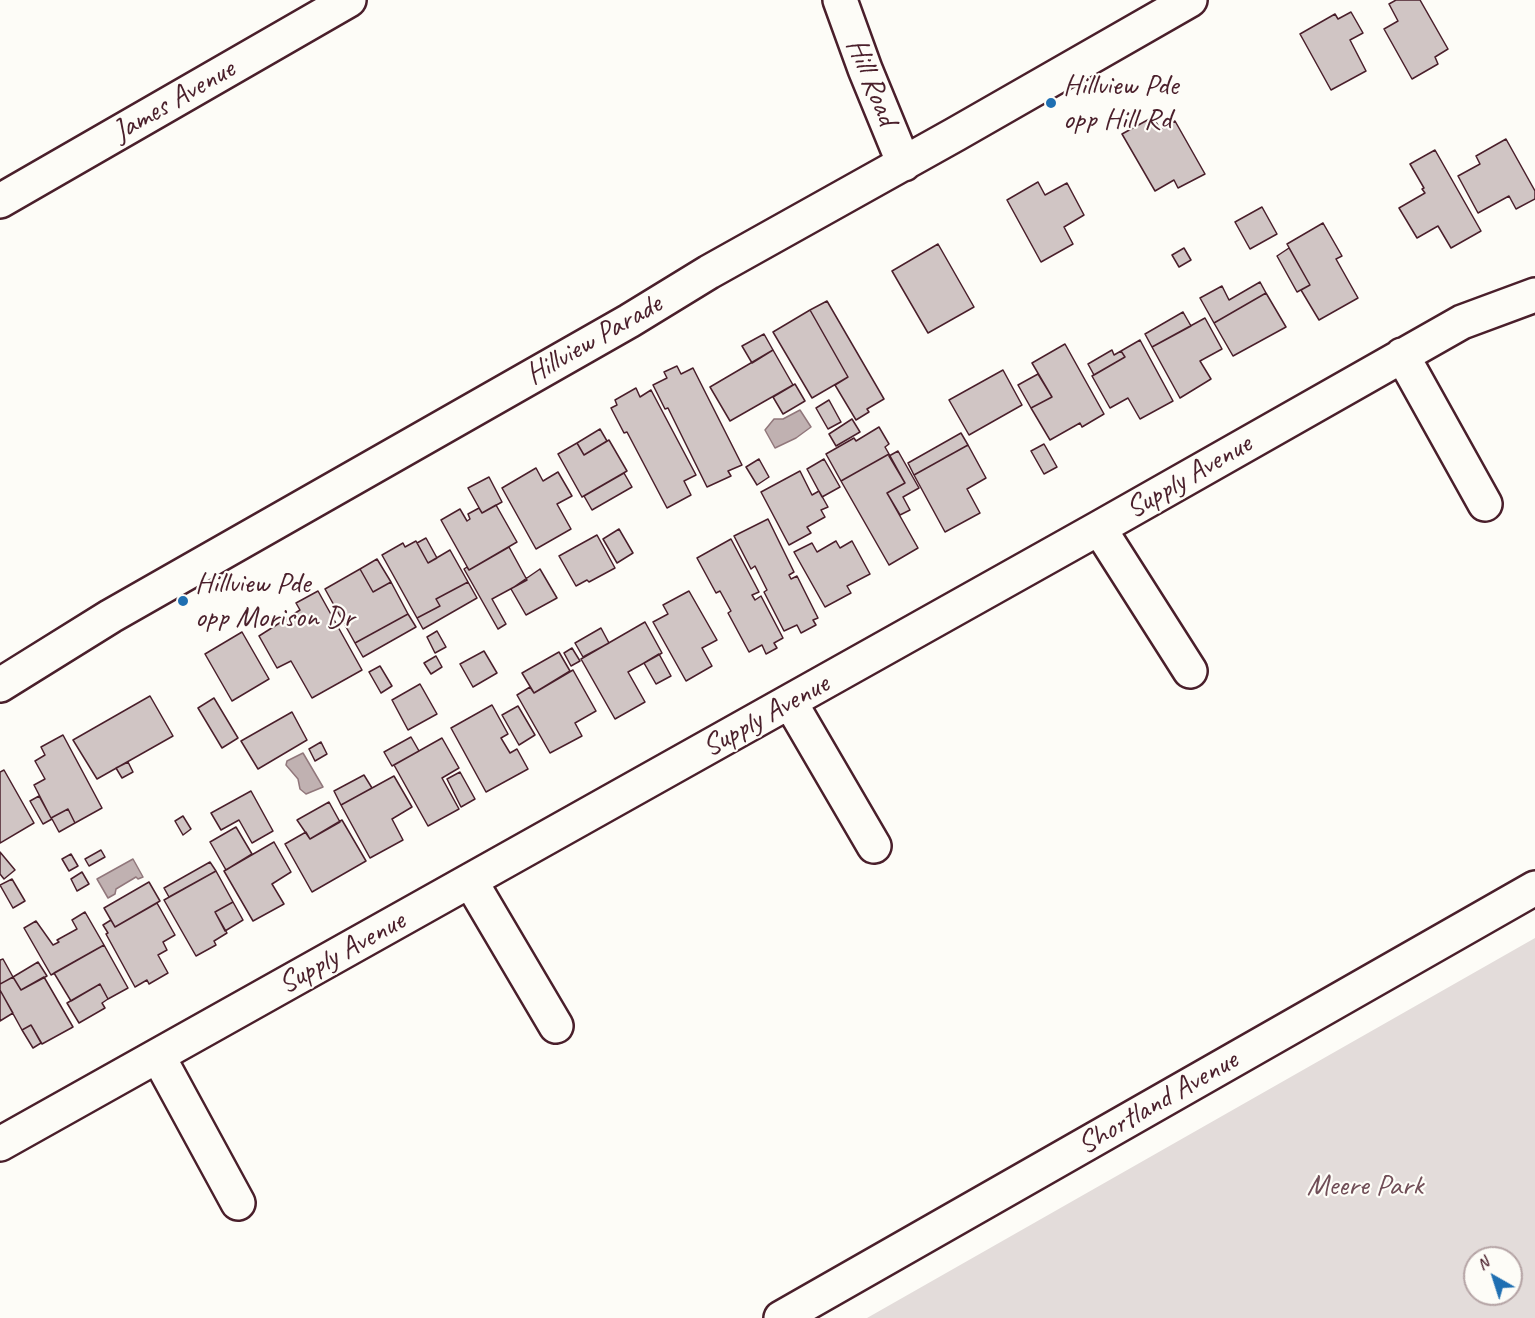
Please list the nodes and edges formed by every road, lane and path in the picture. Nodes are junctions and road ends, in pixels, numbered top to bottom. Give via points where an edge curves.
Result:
1 (348, 0) edge
2 (840, 0) edge
3 (1190, 0) edge
4 (904, 164) junction
5 (0, 201) edge
6 (1535, 295) edge
7 (1402, 355) junction
8 (1485, 504) dead end
9 (1099, 528) junction
10 (1190, 671) dead end
11 (0, 685) edge
12 (790, 702) junction
13 (874, 846) dead end
14 (471, 882) junction
15 (1535, 888) edge
16 (555, 1026) dead end
17 (158, 1056) junction
18 (0, 1144) edge
19 (238, 1203) dead end
20 (788, 1316) edge

1 - 5 street, James Avenue
2 - 4 street, Hill Road
3 - 4 street, Hillview Parade
4 - 11 street, Hillview Parade via 121,610
6 - 7 street, Supply Avenue via 1462,322
7 - 8 street
7 - 9 street, Supply Avenue
9 - 10 street
9 - 12 street, Supply Avenue
12 - 13 street
12 - 14 street, Supply Avenue
14 - 16 street
14 - 17 street, Supply Avenue
15 - 20 street, Shortland Avenue
17 - 18 street, Supply Avenue
17 - 19 street

